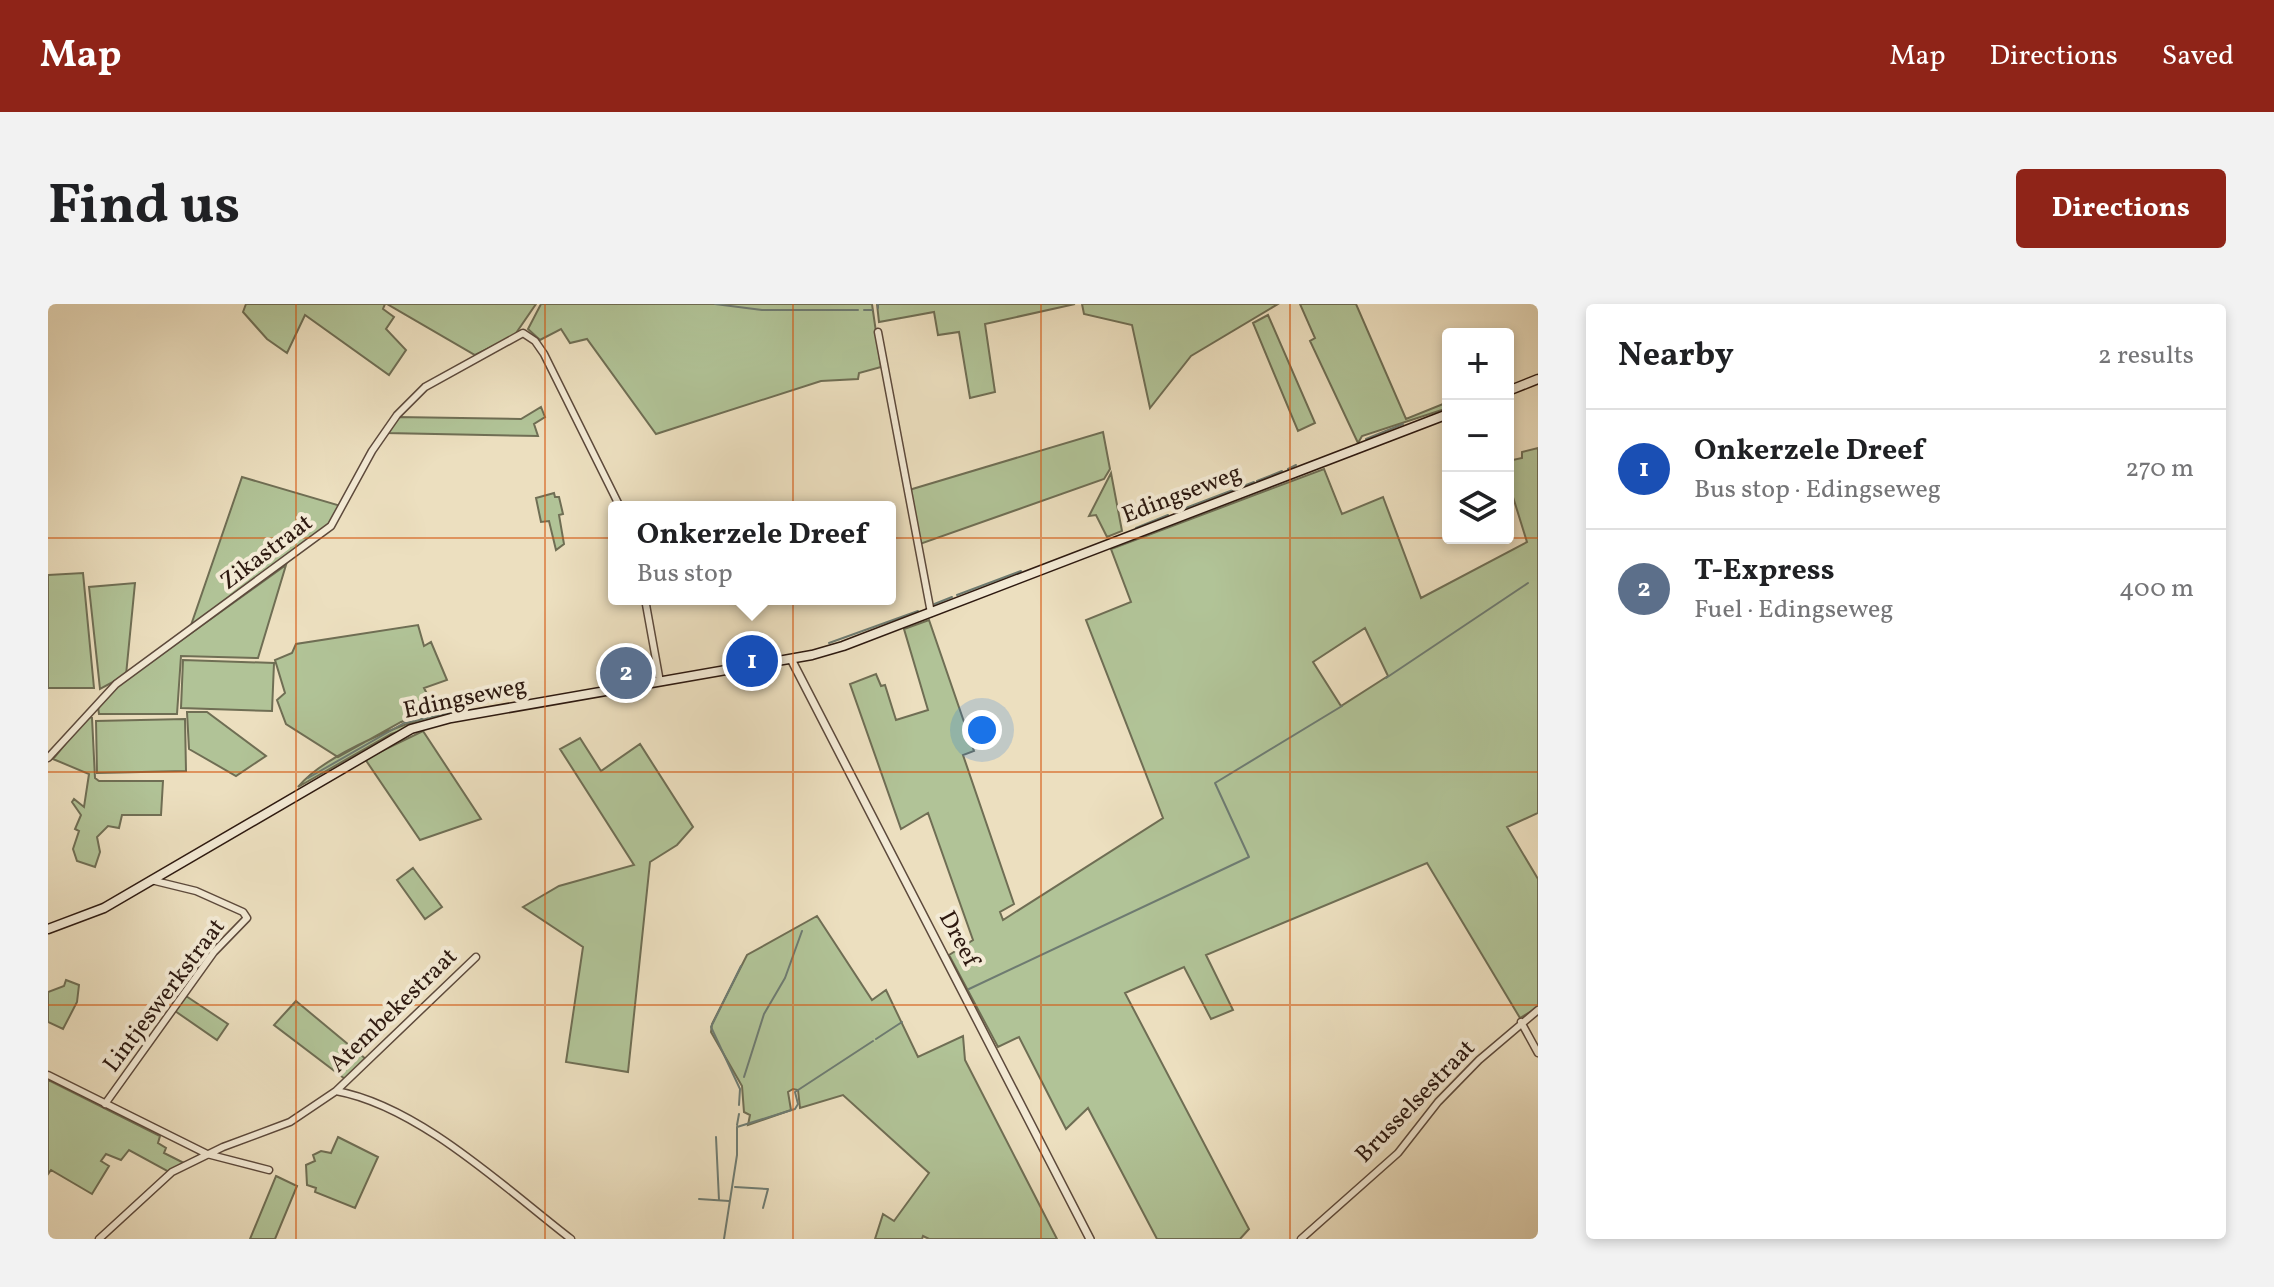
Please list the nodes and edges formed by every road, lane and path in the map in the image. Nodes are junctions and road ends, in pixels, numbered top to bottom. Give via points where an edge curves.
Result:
1 (878, 332) dead end
2 (1538, 379) edge
3 (1514, 389) edge
4 (1442, 416) edge
5 (617, 501) edge
6 (646, 605) edge
7 (931, 613) junction
8 (791, 659) junction
9 (660, 683) junction
10 (48, 758) edge
11 (150, 879) junction
12 (48, 929) edge
13 (476, 957) dead end
14 (1538, 1010) edge
15 (1521, 1022) junction
16 (1538, 1053) edge
17 (48, 1075) edge
18 (336, 1091) junction
19 (105, 1104) junction
20 (207, 1154) junction
21 (269, 1170) dead end
22 (99, 1239) edge
23 (571, 1239) edge
24 (1090, 1239) edge
25 (1301, 1239) edge

1 - 7 street
2 - 3 main road
4 - 7 main road, Edingseweg
5 - 10 street, Zikastraat via 544,354 523,333 425,387 372,451 331,526 116,684
6 - 9 street
7 - 8 main road, Edingseweg
8 - 9 main road, Edingseweg
8 - 24 street, Dreef
9 - 11 main road, Edingseweg via 432,723 387,740
11 - 12 main road, Edingseweg via 104,908
11 - 19 street, Lintjeswerkstraat via 196,891 247,918 214,952
13 - 18 street, Atembekestraat
14 - 15 street, Brusselsestraat
15 - 16 street
15 - 25 street, Brusselsestraat via 1438,1102 1398,1153
17 - 19 street
18 - 20 street, Atembekestraat via 282,1126
18 - 23 street, Atembekestraat via 404,1117 451,1145
19 - 20 street
20 - 21 street
20 - 22 street, Atembekestraat via 154,1186

